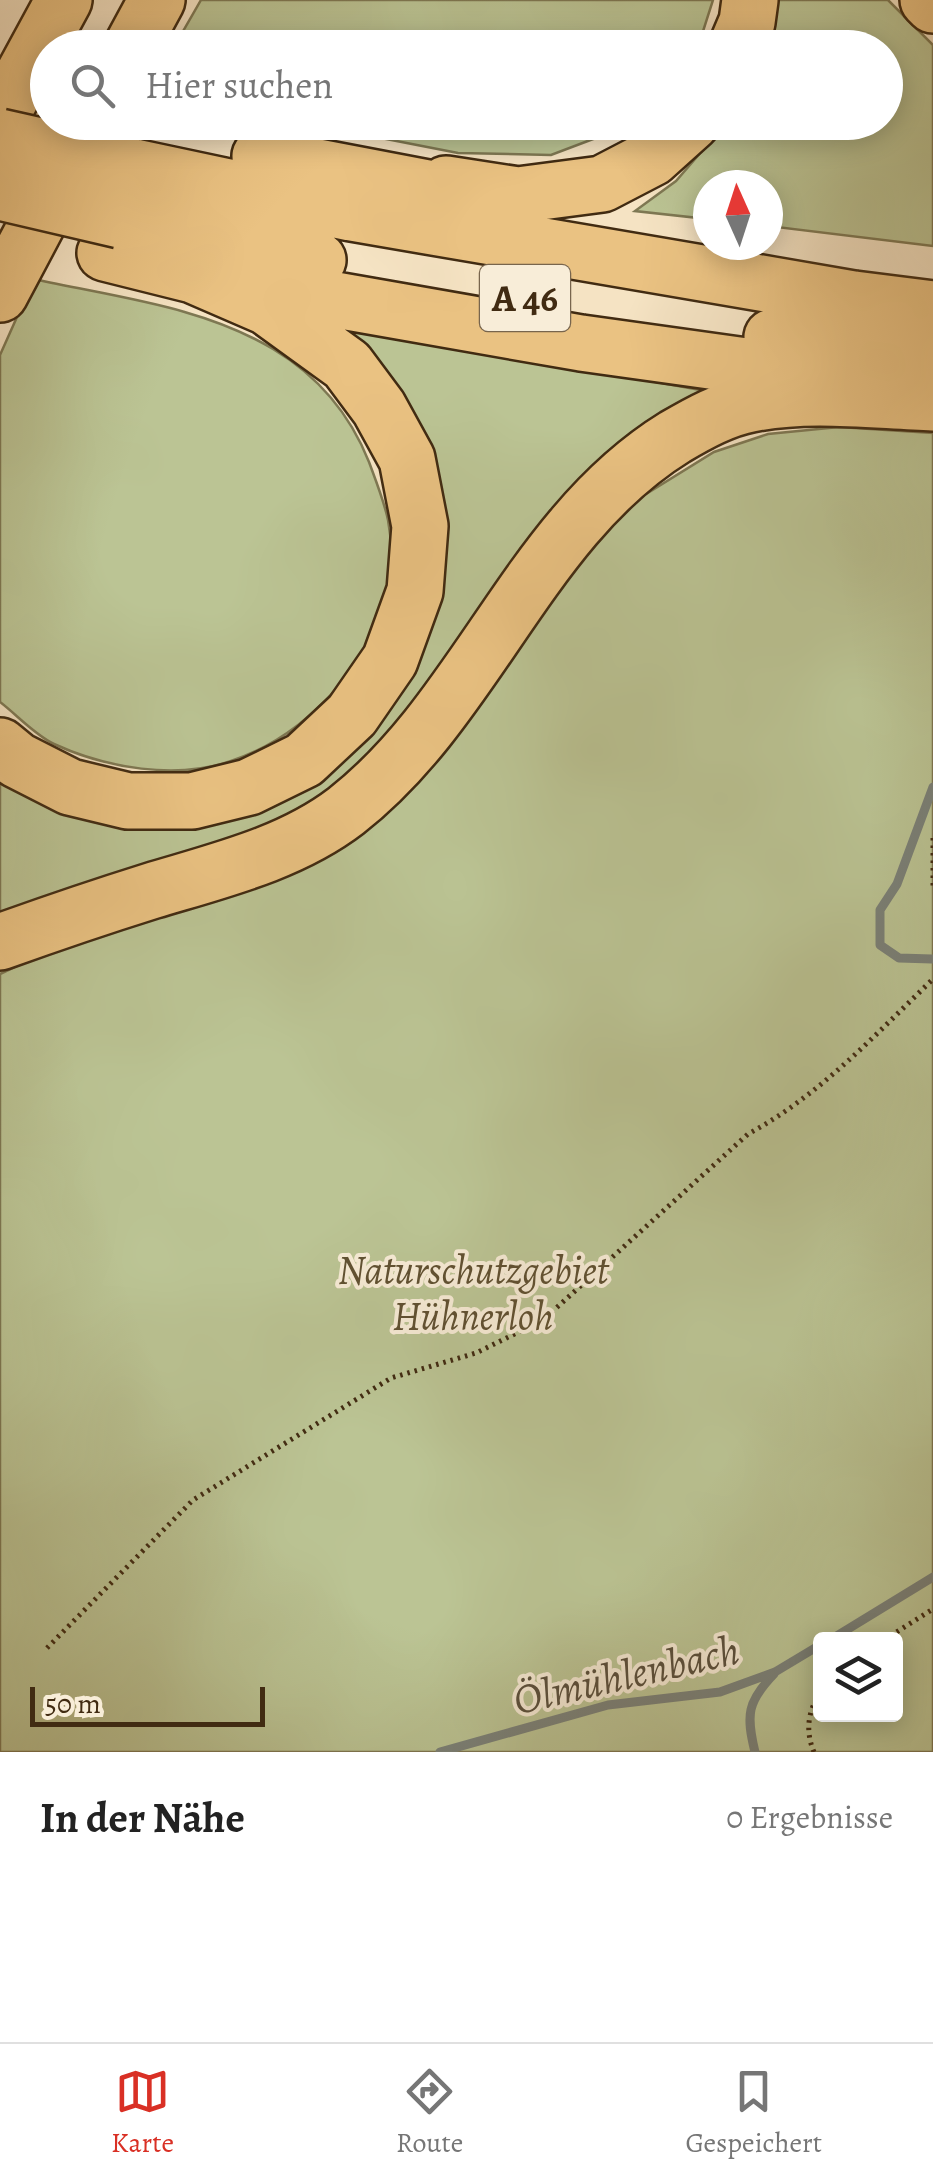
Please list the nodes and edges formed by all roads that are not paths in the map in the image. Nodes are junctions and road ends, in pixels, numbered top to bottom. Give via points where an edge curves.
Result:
1 (64, 0) edge
2 (158, 0) edge
3 (750, 0) edge
4 (48, 30) edge
5 (141, 30) edge
6 (744, 30) edge
7 (30, 63) edge
8 (0, 102) edge
9 (30, 109) edge
10 (0, 118) edge
11 (0, 137) edge
12 (30, 137) edge
13 (111, 140) edge
14 (123, 140) edge
15 (135, 140) edge
16 (672, 140) edge
17 (265, 158) junction
18 (0, 192) edge
19 (0, 227) edge
20 (113, 237) junction
21 (693, 238) edge
22 (783, 252) edge
23 (933, 272) edge
24 (194, 276) junction
25 (0, 294) edge
26 (933, 309) edge
27 (933, 360) edge
28 (933, 392) edge
29 (933, 403) edge
30 (0, 746) edge
31 (0, 942) edge

1 - 4 highway
2 - 5 highway
3 - 6 highway
7 - 10 highway
8 - 9 highway
11 - 12 highway, A 46, bridge
13 - 25 highway
14 - 26 highway, A 46 via 390,220
15 - 17 highway
16 - 17 highway via 602,184 518,195
17 - 21 highway
18 - 20 highway, A 46, bridge
19 - 20 highway
20 - 24 highway
20 - 27 highway, A 46
22 - 23 highway
24 - 28 highway via 581,343
24 - 30 highway via 267,307 348,365 407,459 420,526 414,591 390,660 352,714 304,760 249,787 192,801 128,802 70,787
29 - 31 highway via 794,398 747,404 704,420 642,458 597,500 546,559 413,746 346,812 230,868

